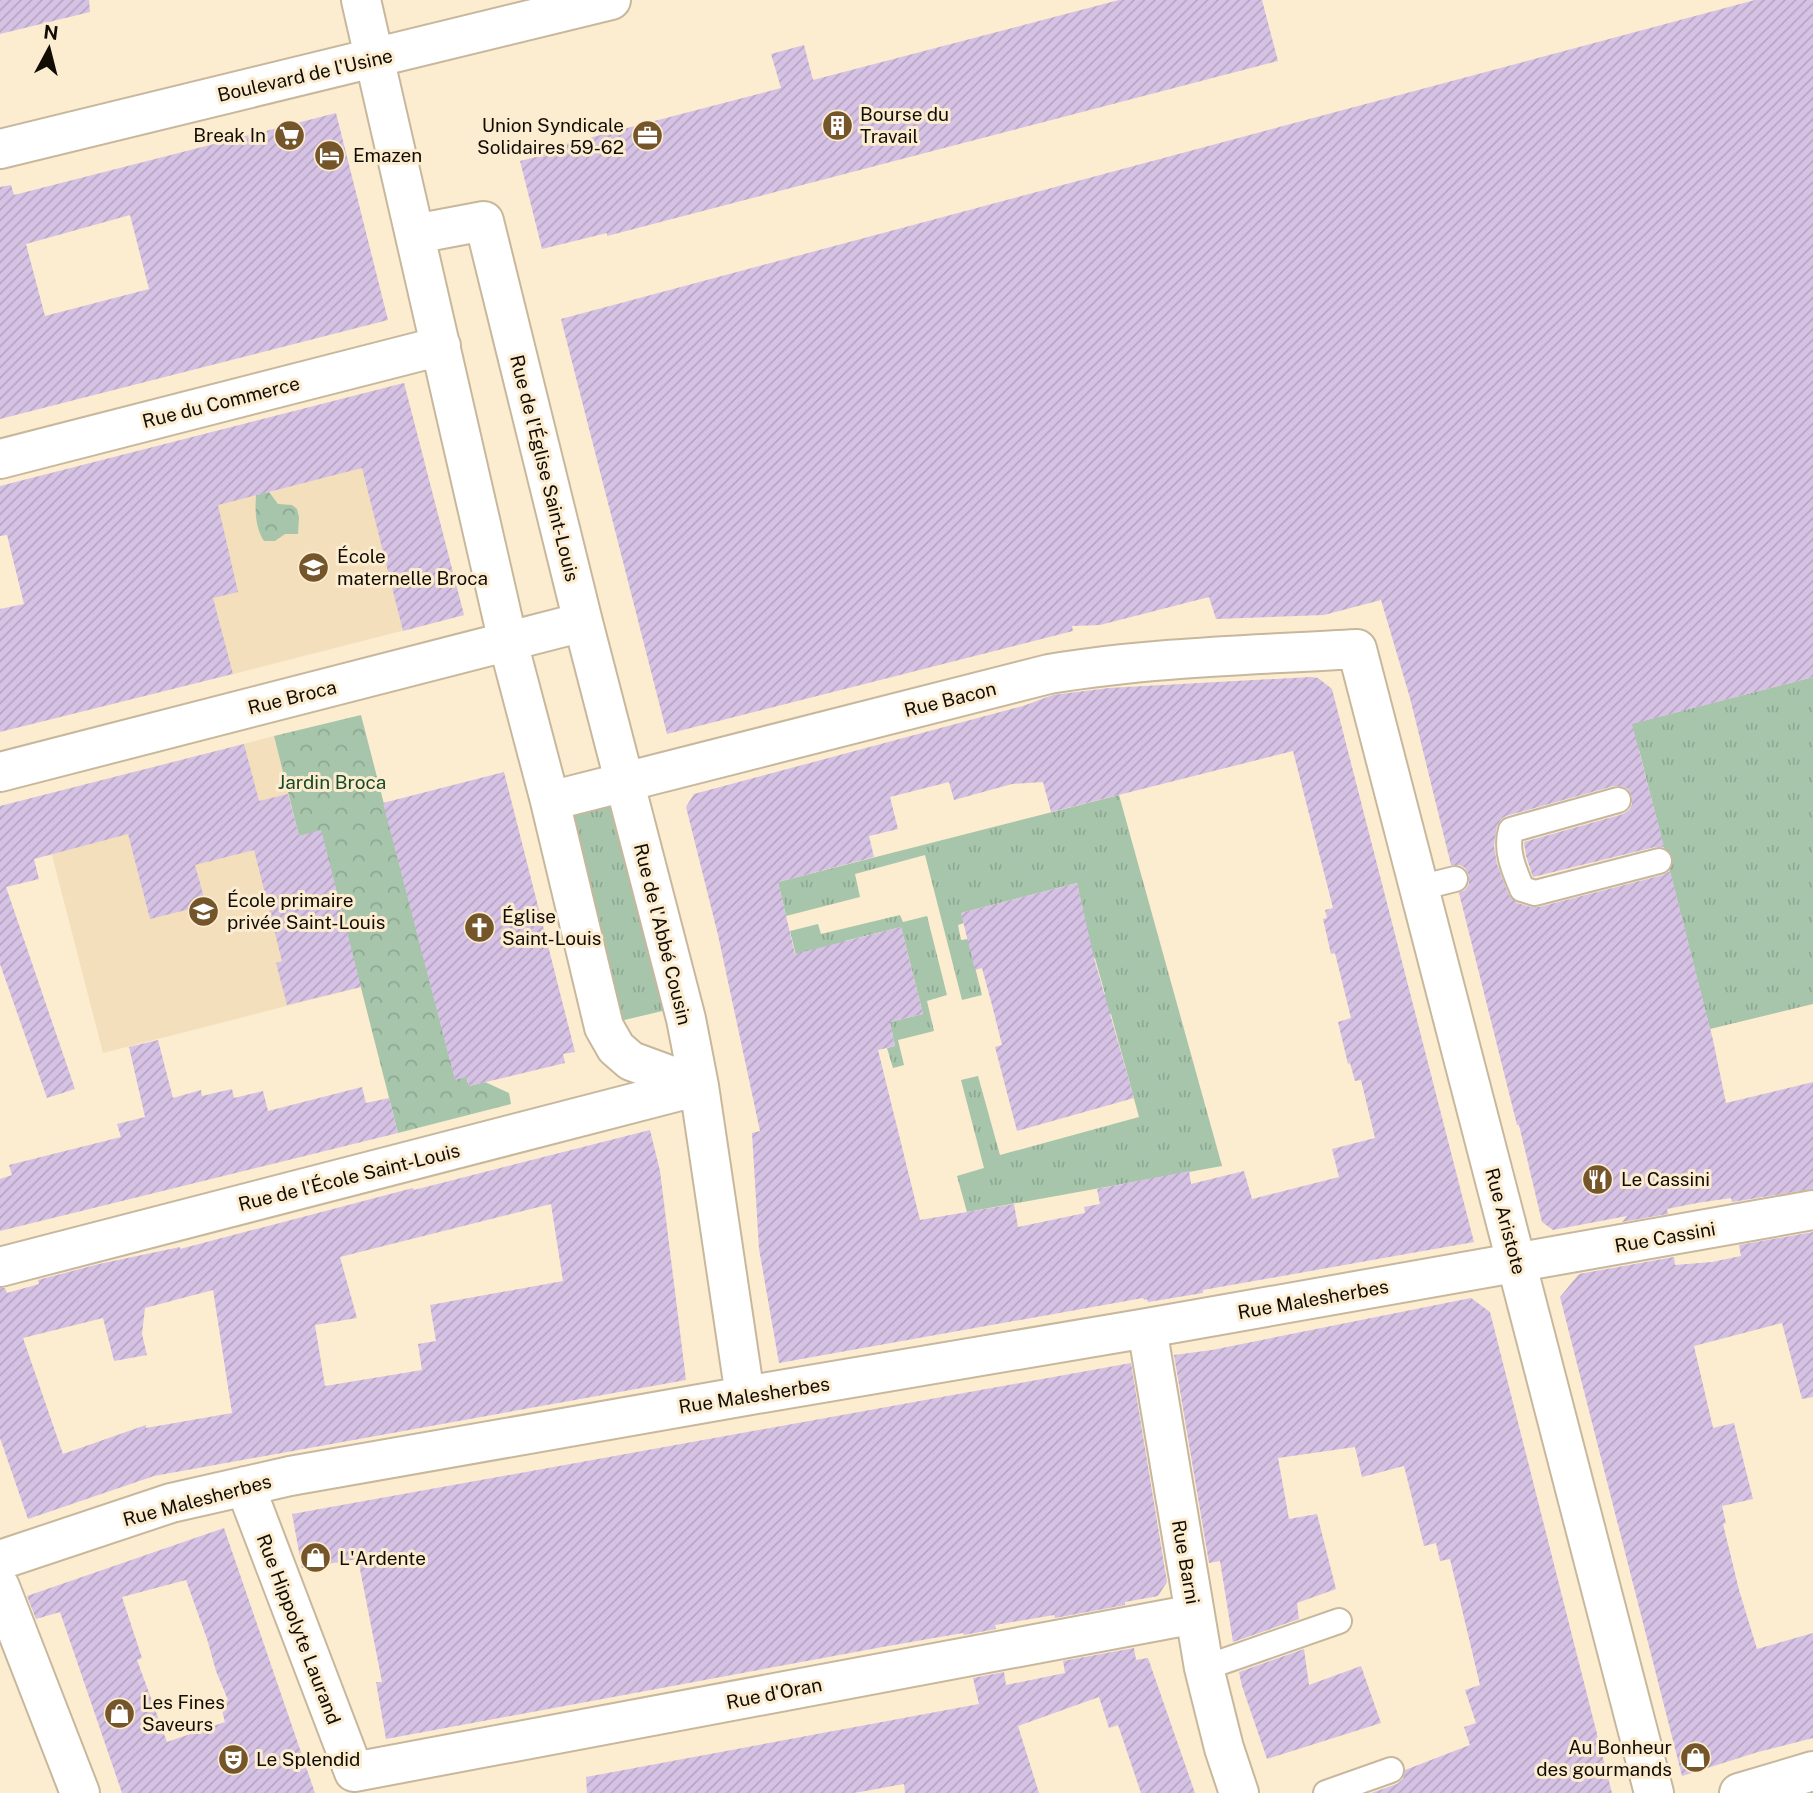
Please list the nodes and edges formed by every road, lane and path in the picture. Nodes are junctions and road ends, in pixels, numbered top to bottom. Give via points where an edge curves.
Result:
1 (361, 0) edge
2 (611, 0) edge
3 (374, 59) junction
4 (0, 149) edge
5 (415, 234) junction
6 (441, 346) junction
7 (0, 459) edge
8 (583, 622) junction
9 (508, 642) junction
10 (1357, 649) joint
11 (0, 772) edge
12 (625, 782) junction
13 (1618, 800) dead end
14 (550, 801) junction
15 (1660, 861) dead end
16 (699, 1086) junction
17 (1813, 1210) edge
18 (1516, 1263) junction
19 (0, 1267) edge
20 (1147, 1328) junction
21 (744, 1396) junction
22 (245, 1486) junction
23 (0, 1560) edge
24 (0, 1587) edge
25 (0, 1599) edge
26 (1195, 1614) junction
27 (1339, 1621) dead end
28 (1204, 1668) junction
29 (1391, 1770) dead end
30 (1813, 1771) edge
31 (354, 1772) joint
32 (56, 1793) edge
33 (80, 1793) edge
34 (1239, 1793) edge
35 (1326, 1793) edge
36 (1654, 1793) edge
37 (1738, 1793) edge

1 - 3 street
2 - 3 street, Boulevard de l'Usine
3 - 4 street, Boulevard de l'Usine
3 - 5 street
5 - 6 street
5 - 8 street, Rue de l'Église Saint-Louis via 484,221
6 - 7 street, Rue du Commerce
6 - 9 street
8 - 9 street, Rue Broca
8 - 12 street, Rue de l'Église Saint-Louis
9 - 11 street, Rue Broca
9 - 14 street
10 - 12 street, Rue Bacon via 1143,661 1049,674
10 - 18 street, Rue Aristote via 1437,884
12 - 14 street, Rue Bacon
12 - 16 street, Rue de l'Abbé Cousin
13 - 15 lane via 1511,830 1506,868 1522,889 1535,893
14 - 16 street via 604,1027 616,1048 631,1061
16 - 19 street, Rue de l'École Saint-Louis
16 - 21 street, Rue de l'Abbé Cousin
17 - 18 street, Rue Cassini
18 - 20 street, Rue Malesherbes
18 - 36 street, Rue Aristote
20 - 21 street, Rue Malesherbes
20 - 26 street, Rue Barni
21 - 22 street, Rue Malesherbes
22 - 23 street, Rue Malesherbes via 172,1503
22 - 31 street, Rue Hippolyte Laurand
24 - 33 street
25 - 32 street
26 - 28 street, Rue Barni
26 - 31 street, Rue d'Oran
27 - 28 lane
28 - 34 street, Rue Barni
29 - 35 lane
30 - 37 street

